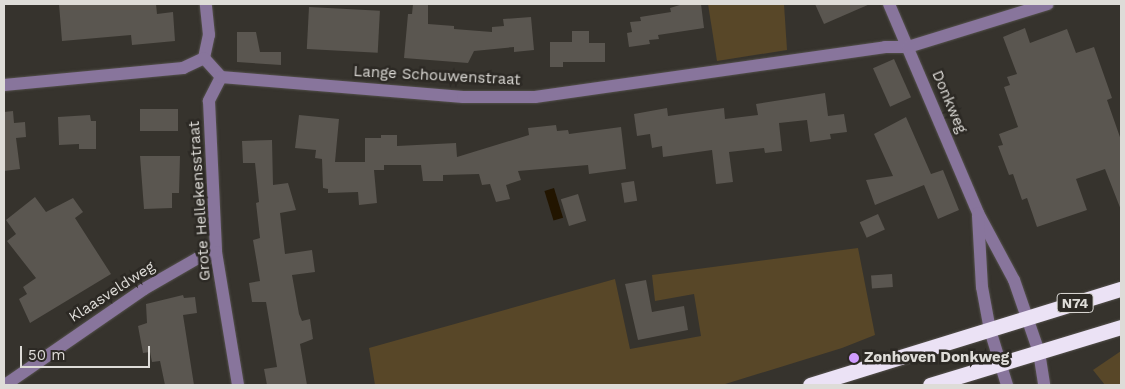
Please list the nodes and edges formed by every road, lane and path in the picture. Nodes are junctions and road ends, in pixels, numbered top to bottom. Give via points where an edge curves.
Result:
1 (206, 4) edge
2 (888, 4) edge
3 (1048, 4) edge
4 (908, 47) junction
5 (204, 58) junction
6 (221, 76) junction
7 (4, 84) edge
8 (978, 213) junction
9 (216, 252) junction
10 (1121, 289) edge
11 (1029, 318) junction
12 (1121, 327) edge
13 (990, 330) junction
14 (1039, 352) junction
15 (1000, 365) junction
16 (5, 385) edge
17 (238, 385) edge
18 (810, 385) edge
19 (930, 385) edge
20 (1007, 385) edge
21 (1044, 385) edge

1 - 5 street via 209,35
2 - 4 street, Donkweg
3 - 4 street, Lange Schouwenstraat
4 - 6 street, Lange Schouwenstraat via 885,47 535,97 463,97
4 - 8 street, Donkweg
5 - 6 street
5 - 7 street via 183,68
6 - 9 street, Grote Hellekensstraat via 210,101
8 - 11 street, Donkweg via 1014,280
8 - 13 street, Donkweg via 982,287
9 - 16 street, Klaasveldweg via 198,258 144,289
9 - 17 street, Grote Hellekensstraat
10 - 11 highway, N74
11 - 13 highway, N74
11 - 14 street, Donkweg
12 - 14 highway, N74
13 - 15 street, Donkweg
13 - 18 highway, N74
14 - 15 highway, N74
14 - 21 street, Donkweg
15 - 19 highway, N74
15 - 20 street, Donkweg

